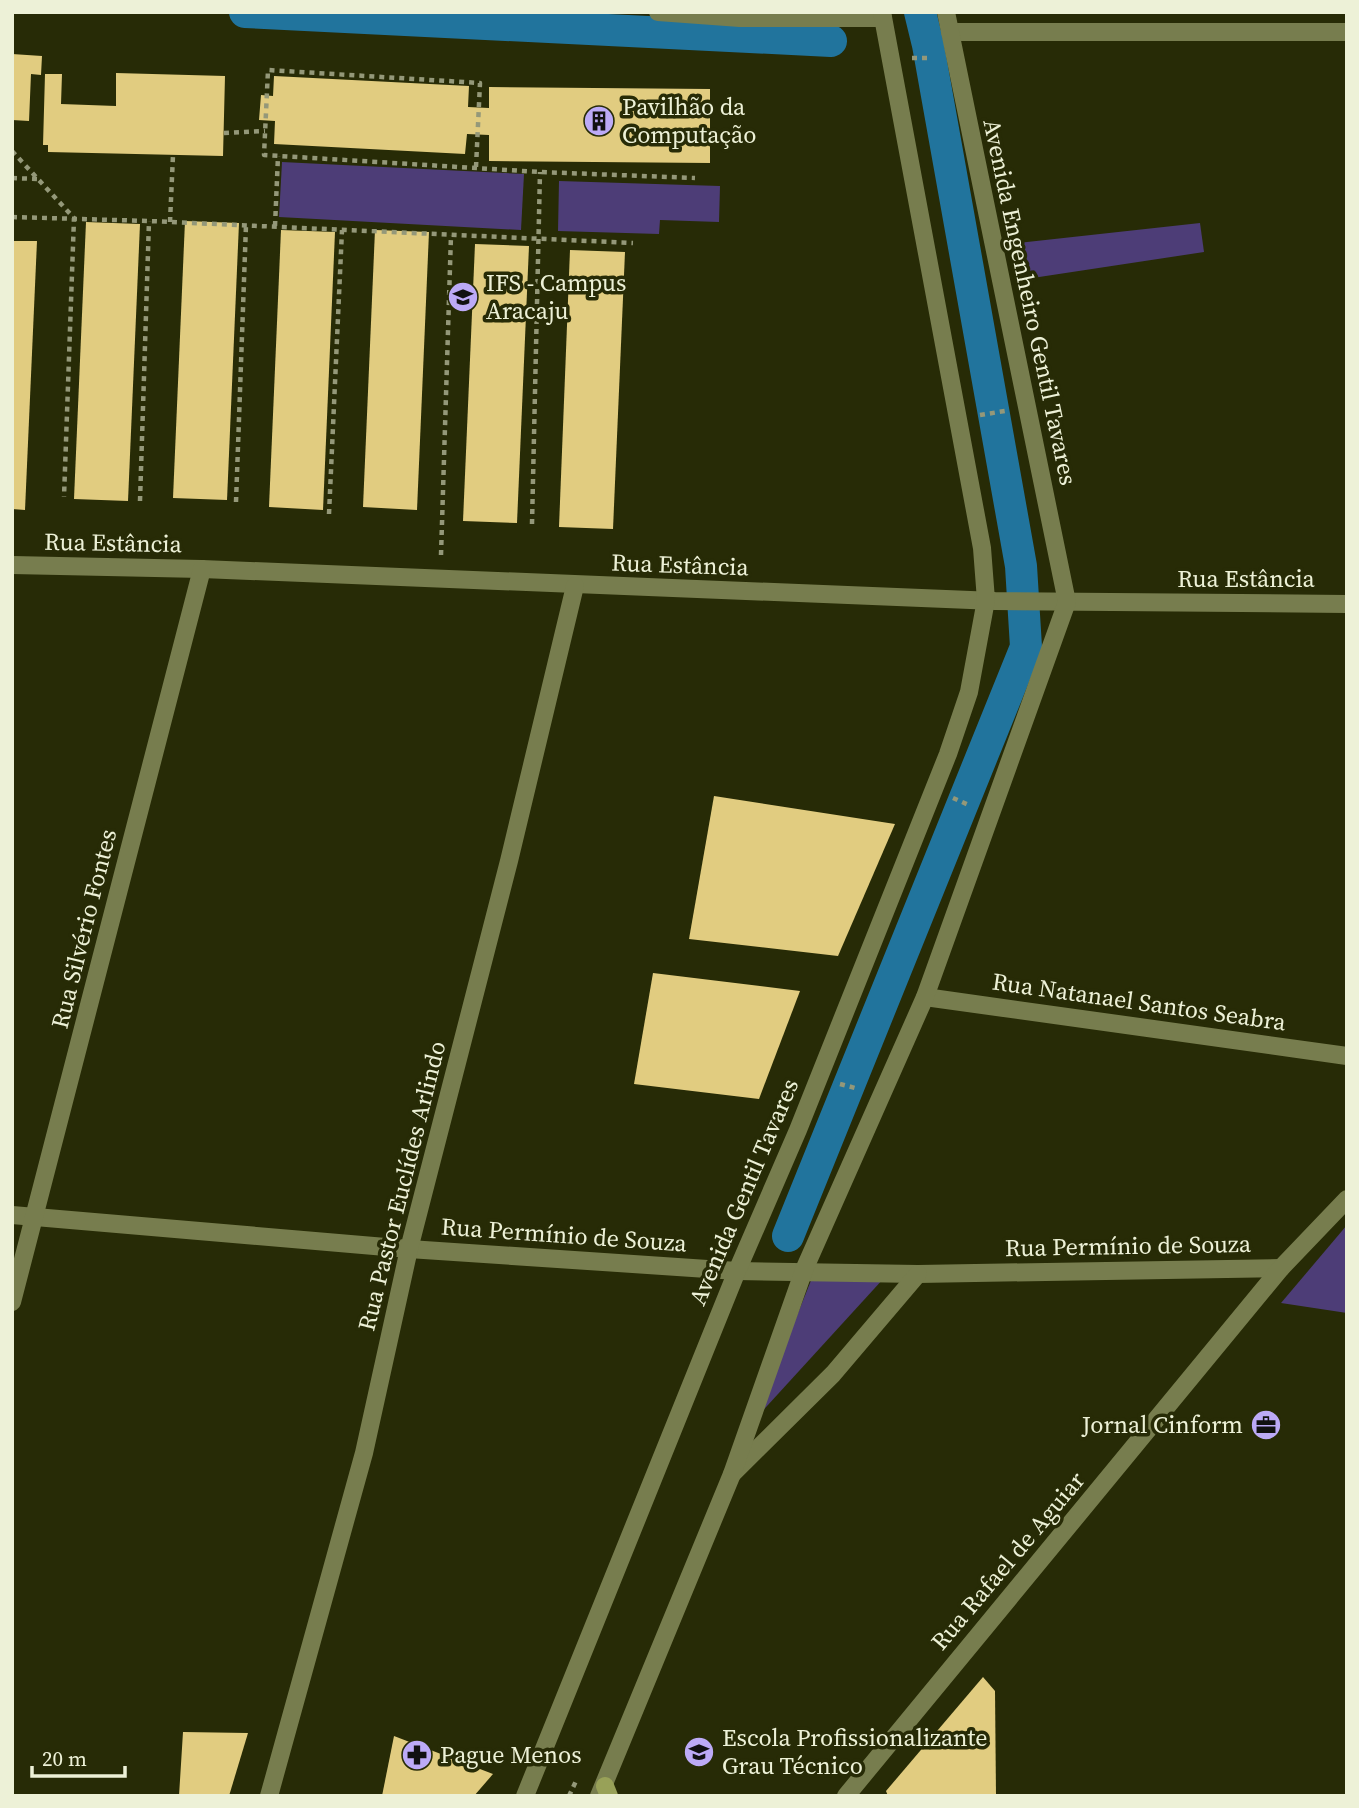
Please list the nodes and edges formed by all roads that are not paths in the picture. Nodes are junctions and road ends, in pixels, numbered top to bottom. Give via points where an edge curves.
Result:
1 (658, 12) edge
2 (946, 12) edge
3 (741, 15) edge
4 (882, 15) edge
5 (950, 32) junction
6 (1347, 32) edge
7 (12, 565) edge
8 (202, 569) junction
9 (575, 586) junction
10 (990, 601) junction
11 (1061, 602) junction
12 (1347, 604) edge
13 (925, 997) junction
14 (1347, 1056) edge
15 (1347, 1199) edge
16 (12, 1215) edge
17 (34, 1218) junction
18 (410, 1249) junction
19 (1281, 1268) junction
20 (799, 1270) junction
21 (742, 1271) junction
22 (918, 1274) junction
23 (12, 1302) edge
24 (732, 1474) junction
25 (604, 1792) edge
26 (269, 1796) edge
27 (525, 1796) edge
28 (846, 1796) edge

1 - 3 street
2 - 5 street, Avenida Engenheiro Gentil Tavares
3 - 4 street
4 - 10 street
5 - 6 street
5 - 11 street, Avenida Engenheiro Gentil Tavares via 1027,408
7 - 8 street, Rua Estância
8 - 9 street, Rua Estância
8 - 17 street, Rua Silvério Fontes
9 - 10 street, Rua Estância
9 - 18 street, Rua Pastor Euclídes Arlindo
10 - 11 street, Rua Estância
10 - 21 street, Avenida Gentil Tavares via 969,692 933,790
11 - 12 street, Rua Estância
11 - 13 street
13 - 14 street, Rua Natanael Santos Seabra
13 - 20 street
15 - 19 street, Rua Rafael de Aguiar
16 - 17 street, Rua Permínio de Souza
17 - 18 street, Rua Permínio de Souza
17 - 23 street, Rua Silvério Fontes
18 - 21 street, Rua Permínio de Souza
18 - 26 street, Rua Pastor Euclídes Arlindo via 364,1453
19 - 22 street, Rua Permínio de Souza
19 - 28 street, Rua Rafael de Aguiar
20 - 21 street, Rua Permínio de Souza
20 - 22 street, Rua Permínio de Souza
20 - 24 street
21 - 27 street, Avenida Gentil Tavares
22 - 24 street via 833,1374
24 - 25 street

